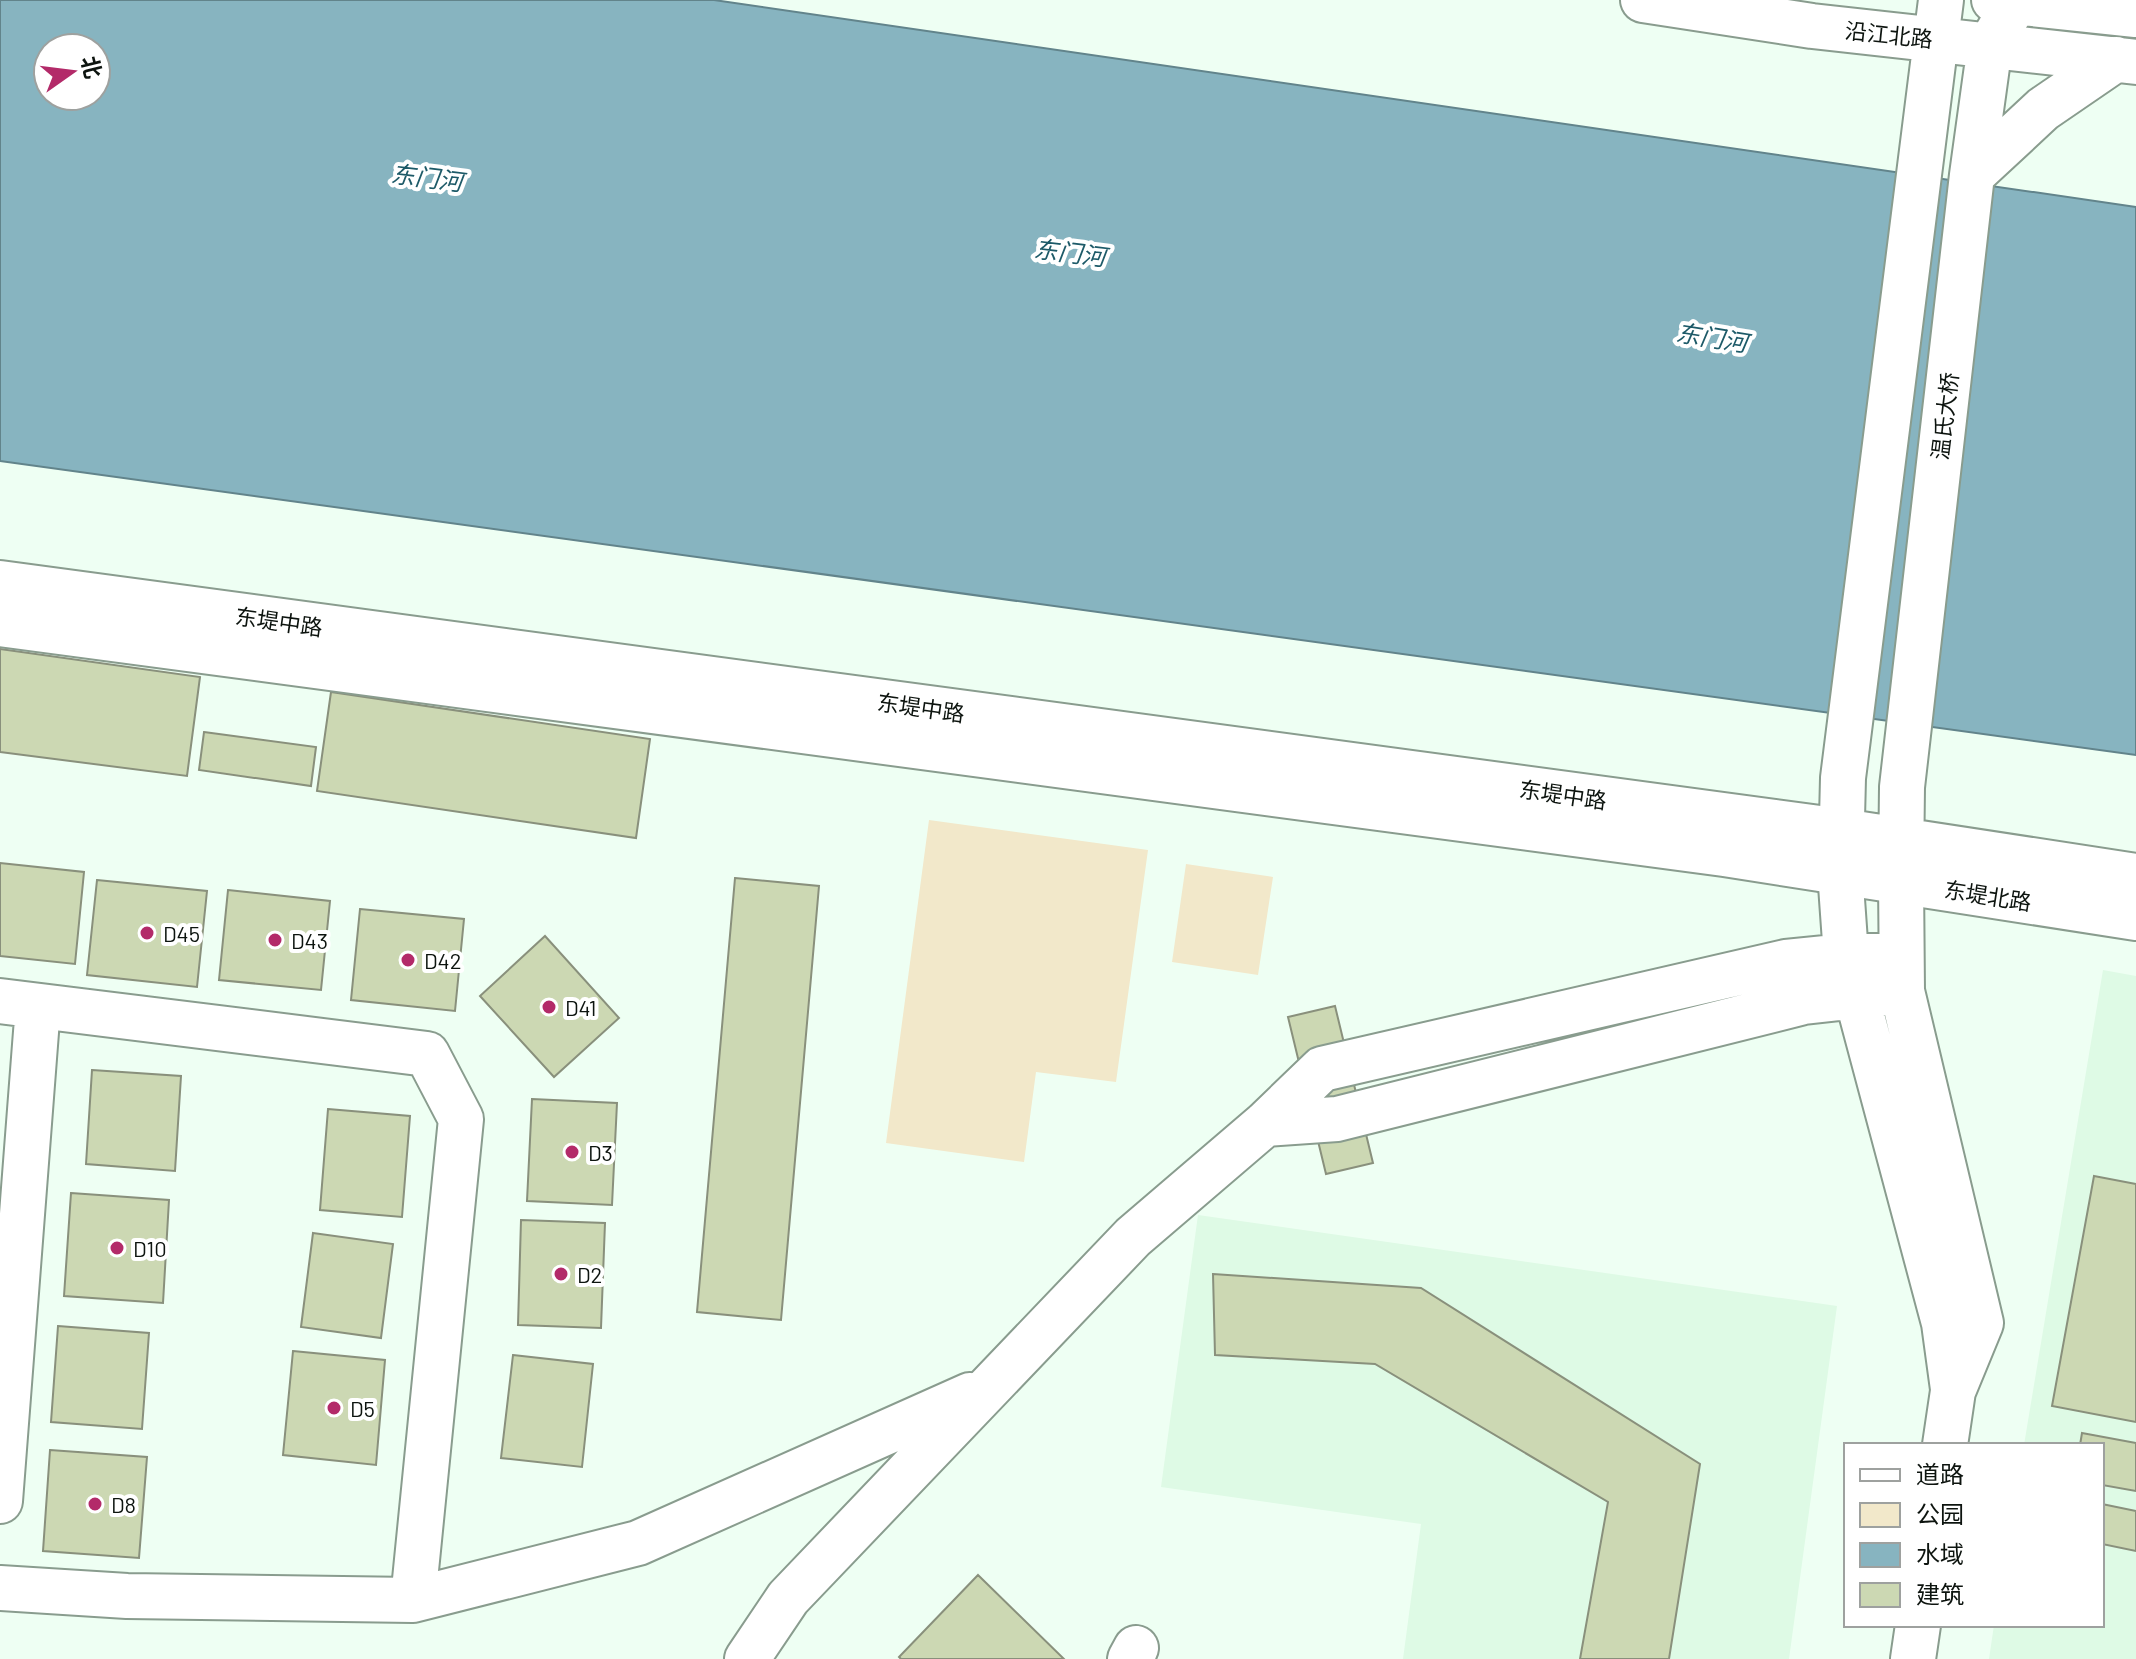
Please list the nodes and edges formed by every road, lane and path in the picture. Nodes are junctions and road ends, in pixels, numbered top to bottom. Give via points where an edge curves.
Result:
1 (1643, 0) edge
2 (2009, 1) edge
3 (2136, 15) edge
4 (1939, 20) edge
5 (1990, 45) junction
6 (2126, 61) edge
7 (1972, 175) junction
8 (0, 583) edge
9 (0, 624) edge
10 (1841, 851) junction
11 (1901, 861) junction
12 (2136, 876) edge
13 (2136, 918) edge
14 (1901, 974) junction
15 (1852, 976) junction
16 (19, 1004) edge
17 (991, 1386) junction
18 (1953, 1391) junction
19 (1945, 1443) edge
20 (0, 1501) edge
21 (0, 1588) edge
22 (413, 1600) junction
23 (1918, 1627) edge
24 (747, 1659) edge
25 (1913, 1659) edge

1 - 4 main road, 沿江北路 via 1812,26
2 - 3 main road
2 - 5 main road
4 - 5 main road, 沿江北路
4 - 10 main road via 1843,778
5 - 6 main road, 沿江北路
5 - 7 main road, 温氏大桥
6 - 7 main road via 2043,109
7 - 11 main road, 温氏大桥 via 1902,787
8 - 10 main road, 东堤中路
9 - 10 main road, 东堤中路
10 - 11 main road, 东堤北路
10 - 15 main road
11 - 12 main road, 东堤北路
11 - 13 main road, 东堤北路
11 - 14 main road, 温氏大桥
14 - 15 main road
14 - 18 main road, 温氏大桥 via 1981,1323
15 - 17 main road via 1804,1002 1337,1119 1265,1124 1133,1237
15 - 18 main road via 1944,1323
16 - 20 main road
16 - 22 main road via 427,1054 461,1119
17 - 22 main road via 638,1543
17 - 24 main road via 788,1598
18 - 19 main road
21 - 22 main road via 127,1596
23 - 25 main road

